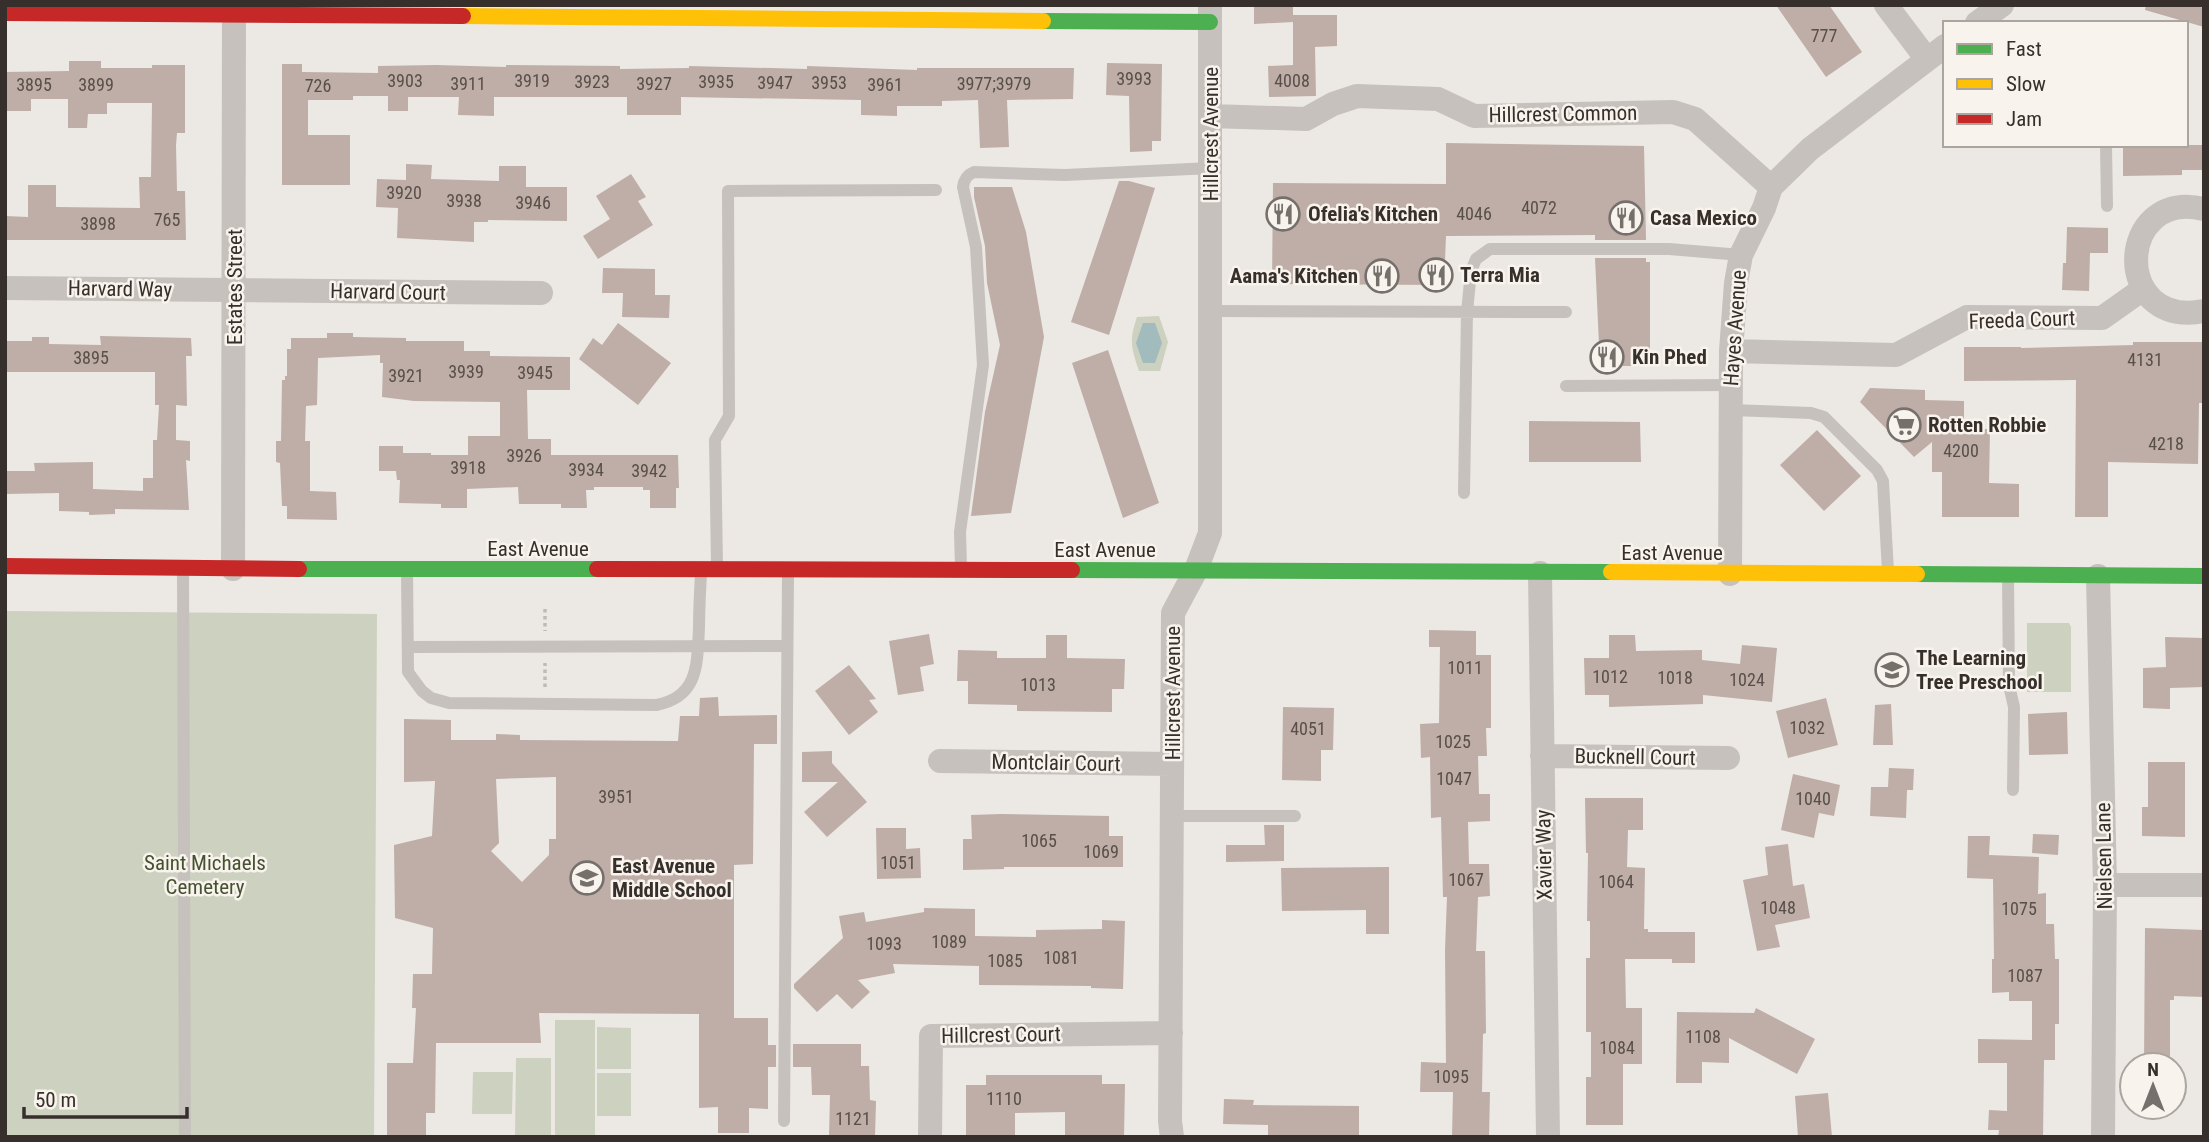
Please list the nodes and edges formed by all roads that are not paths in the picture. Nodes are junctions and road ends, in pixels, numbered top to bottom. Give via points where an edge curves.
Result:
1 (1886, 5) edge
2 (234, 10) edge
3 (5, 13) edge
4 (1210, 13) edge
5 (1936, 52) edge
6 (1211, 117) junction
7 (2106, 147) edge
8 (1211, 168) junction
9 (1771, 187) junction
10 (936, 190) dead end
11 (2107, 206) dead end
12 (2204, 209) edge
13 (1741, 256) junction
14 (5, 288) edge
15 (2143, 289) junction
16 (235, 290) junction
17 (541, 293) dead end
18 (1211, 311) junction
19 (2204, 311) edge
20 (1467, 312) junction
21 (1566, 312) dead end
22 (1731, 351) junction
23 (1566, 386) dead end
24 (1731, 398) junction
25 (1464, 493) dead end
26 (5, 566) edge
27 (183, 569) junction
28 (233, 569) junction
29 (407, 569) junction
30 (709, 570) junction
31 (788, 570) junction
32 (961, 570) junction
33 (1196, 570) junction
34 (1540, 573) junction
35 (1730, 575) junction
36 (1888, 575) junction
37 (2008, 576) junction
38 (2098, 576) junction
39 (2204, 576) edge
40 (788, 646) junction
41 (408, 647) junction
42 (698, 648) junction
43 (1542, 755) junction
44 (1728, 758) dead end
45 (940, 761) dead end
46 (1172, 764) junction
47 (2013, 790) dead end
48 (1294, 816) dead end
49 (1172, 817) junction
50 (2105, 885) junction
51 (2204, 885) edge
52 (1171, 1033) junction
53 (784, 1121) dead end
54 (185, 1137) edge
55 (930, 1137) edge
56 (1172, 1137) edge
57 (1548, 1137) edge
58 (2103, 1137) edge

1 - 5 street
2 - 3 main road
2 - 4 main road
2 - 16 street, Estates Street
4 - 6 street, Hillcrest Avenue
5 - 9 street, Hayes Avenue via 1810,149
6 - 8 street, Hillcrest Avenue
6 - 9 street, Hillcrest Common via 1306,119 1357,96 1438,99 1475,116 1674,112 1695,119
7 - 11 lane
8 - 18 street, Hillcrest Avenue
8 - 32 lane via 1065,174 974,172 964,181 976,247 983,365 960,532
9 - 13 street, Hayes Avenue
10 - 30 lane via 728,191 729,416 715,440
12 - 15 street via 2183,207 2151,222 2135,254
13 - 20 lane via 1670,248 1490,249 1476,259 1471,271
13 - 22 street, Hayes Avenue
14 - 16 street, Harvard Way
15 - 19 street via 2169,310 2186,314
15 - 22 street, Freeda Court via 2102,318 1967,317 1896,355
16 - 17 street, Harvard Court
16 - 28 street, Estates Street
18 - 20 lane
18 - 33 street, Hillcrest Avenue via 1210,533
20 - 21 lane
20 - 25 lane
22 - 24 street, Hayes Avenue
23 - 24 lane
24 - 35 street, Hayes Avenue
24 - 36 lane via 1824,417 1877,470 1883,481
26 - 27 main road, East Avenue
27 - 28 main road, East Avenue
27 - 54 lane
28 - 29 main road, East Avenue
29 - 30 main road, East Avenue
29 - 41 lane
30 - 31 main road, East Avenue
30 - 42 lane
31 - 32 main road, East Avenue
31 - 40 lane
32 - 33 main road, East Avenue
33 - 34 main road, East Avenue
33 - 46 street, Hillcrest Avenue via 1173,613
34 - 35 main road, East Avenue
34 - 43 street, Xavier Way
35 - 36 main road, East Avenue
36 - 37 main road, East Avenue
37 - 38 main road, East Avenue
37 - 47 lane
38 - 39 main road, East Avenue
38 - 50 street, Nielsen Lane
40 - 42 lane
40 - 53 lane
41 - 42 lane
41 - 42 lane via 408,672 431,698 449,703 656,705 670,703 688,688
43 - 44 street, Bucknell Court
43 - 57 street, Xavier Way
45 - 46 street, Montclair Court
46 - 49 street, Hillcrest Avenue
48 - 49 lane
49 - 52 street, Hillcrest Avenue
50 - 51 street
50 - 58 street, Nielsen Lane
52 - 55 street, Hillcrest Court via 930,1036
52 - 56 street, Hillcrest Avenue

